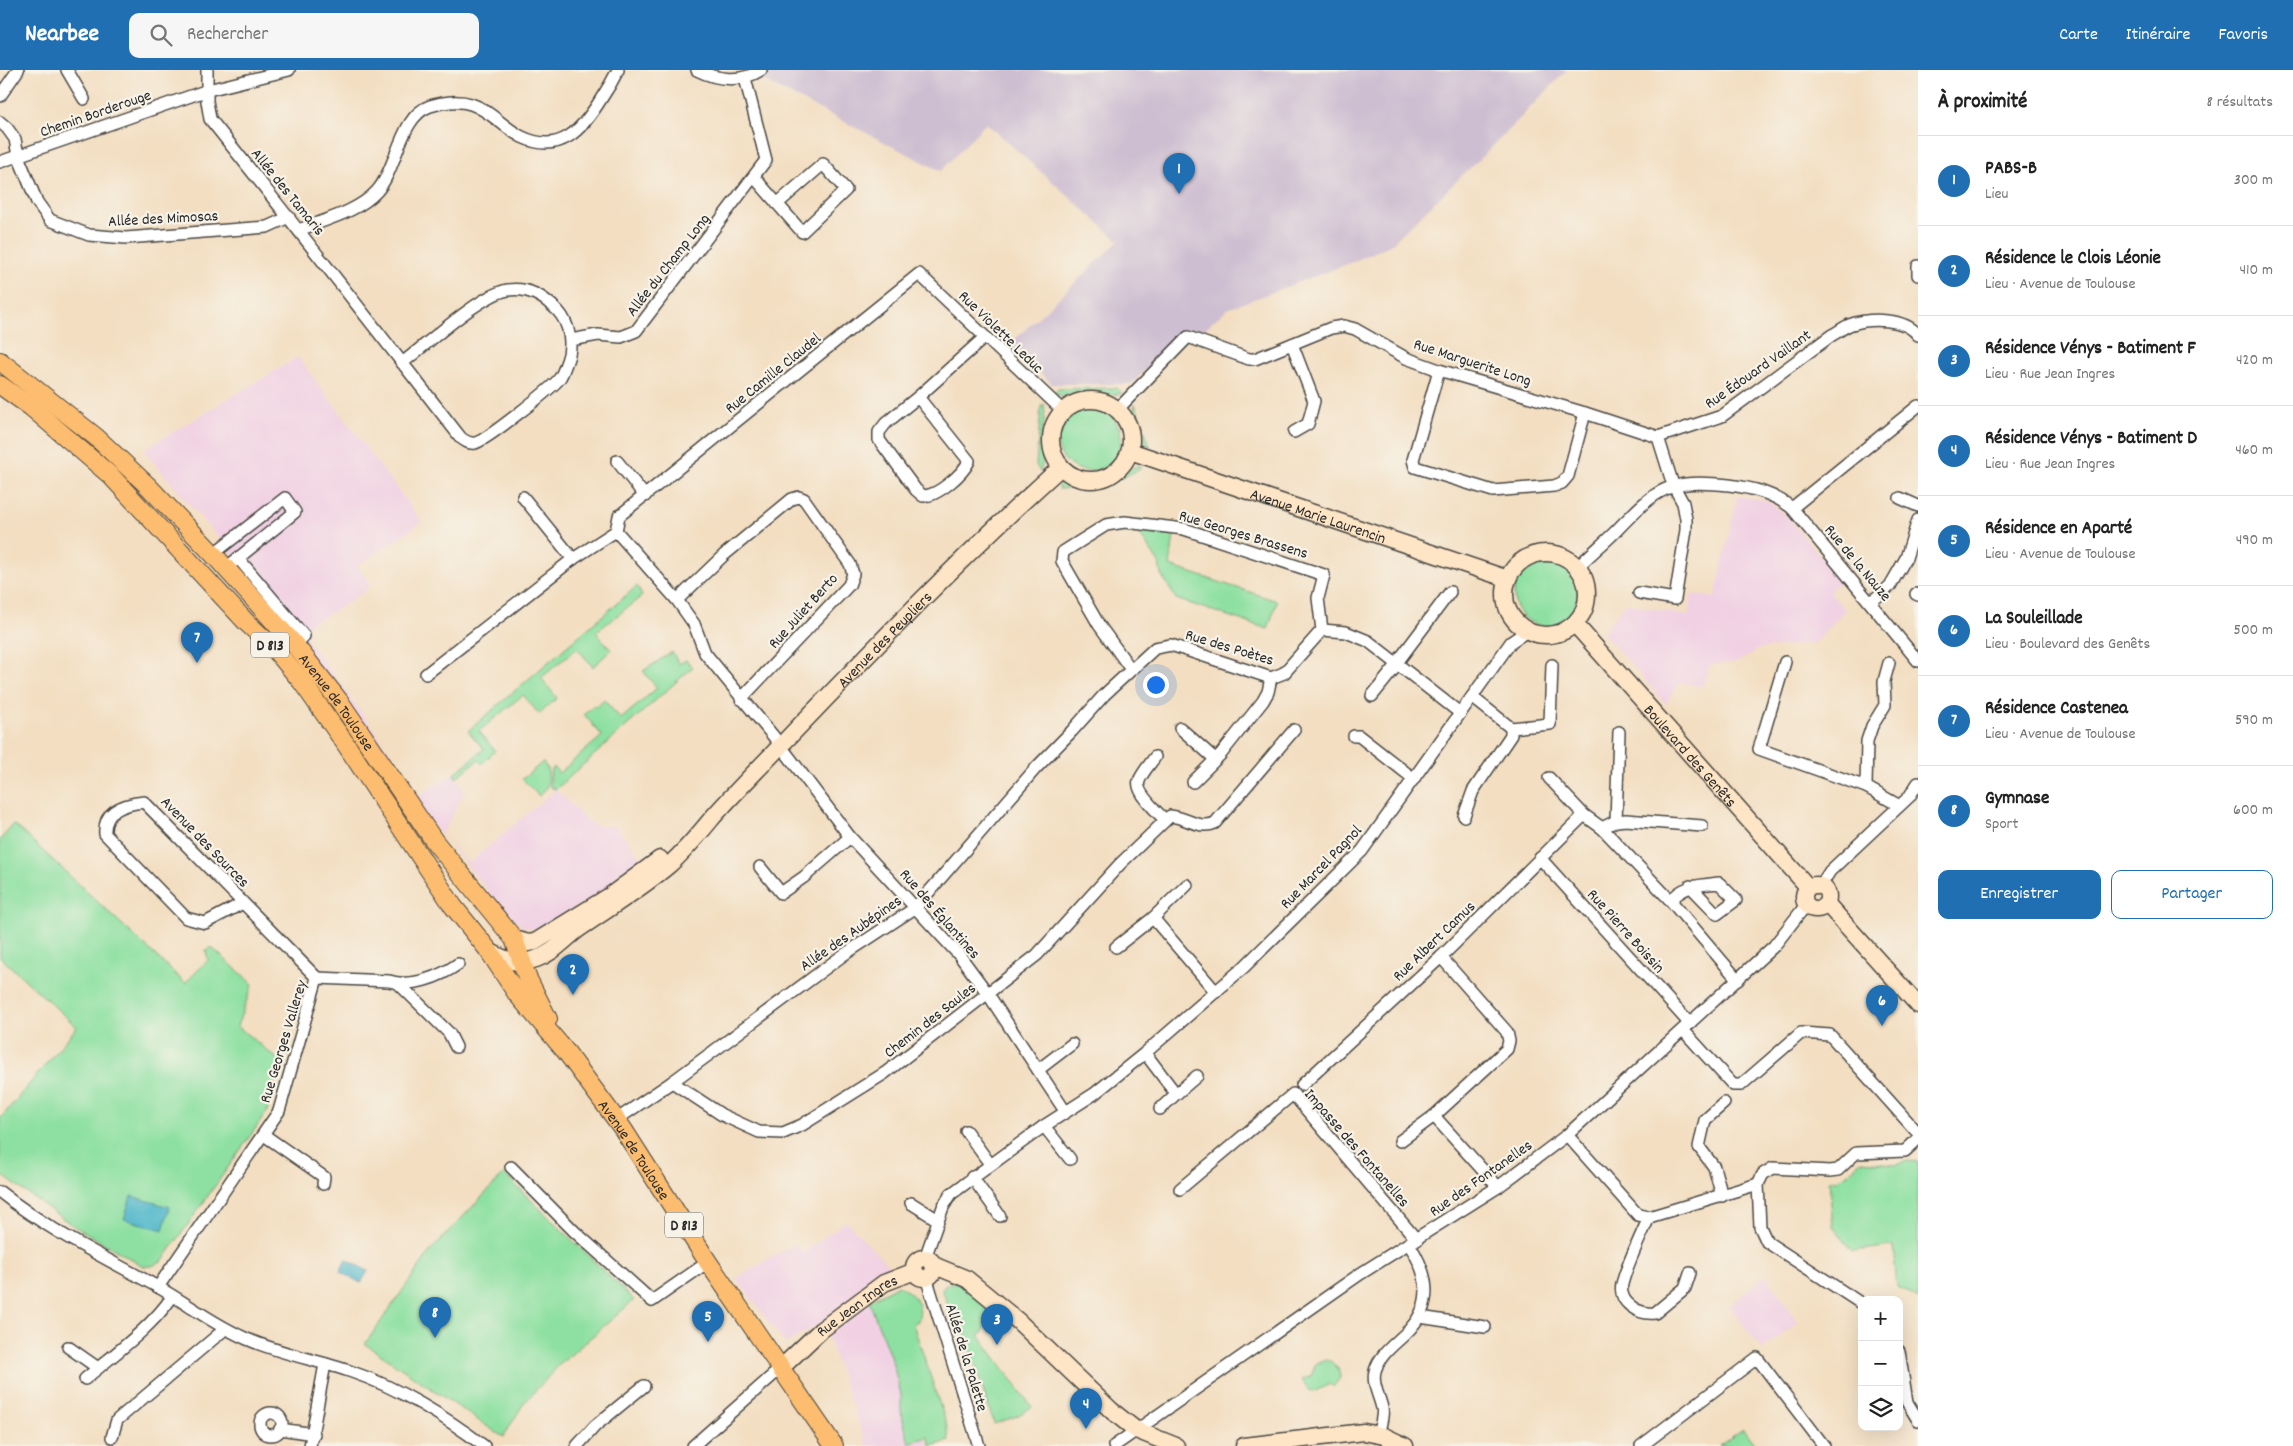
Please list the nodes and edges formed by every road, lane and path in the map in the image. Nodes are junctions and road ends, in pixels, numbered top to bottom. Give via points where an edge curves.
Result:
1 (18, 70) edge
2 (67, 70) edge
3 (207, 70) edge
4 (289, 70) edge
5 (618, 70) edge
6 (697, 70) edge
7 (761, 70) edge
8 (745, 78) junction
9 (208, 90) junction
10 (0, 96) edge
11 (84, 99) dead end
12 (0, 122) edge
13 (18, 156) junction
14 (0, 162) edge
15 (754, 178) junction
16 (777, 204) junction
17 (288, 217) junction
18 (299, 230) junction
19 (1918, 266) edge
20 (919, 274) joint
21 (1918, 275) edge
22 (1917, 330) edge
23 (984, 337) junction
24 (570, 340) junction
25 (1292, 344) junction
26 (0, 361) edge
27 (402, 363) junction
28 (1439, 370) junction
29 (0, 384) edge
30 (918, 397) junction
31 (1918, 406) edge
32 (1117, 410) junction
33 (1063, 411) junction
34 (1585, 413) junction
35 (1294, 432) dead end
36 (1658, 437) junction
37 (1130, 451) junction
38 (617, 461) dead end
39 (1062, 468) junction
40 (1673, 485) junction
41 (645, 496) junction
42 (523, 497) dead end
43 (1900, 498) dead end
44 (1918, 506) edge
45 (1792, 508) junction
46 (1918, 520) edge
47 (616, 531) junction
48 (183, 554) junction
49 (210, 556) junction
50 (573, 559) junction
51 (232, 563) junction
52 (1578, 567) junction
53 (1508, 579) junction
54 (212, 584) junction
55 (1450, 592) dead end
56 (1639, 593) dead end
57 (677, 600) junction
58 (1871, 602) junction
59 (1575, 624) junction
60 (1322, 630) junction
61 (1527, 631) junction
62 (1918, 661) edge
63 (1785, 662) dead end
64 (1889, 663) dead end
65 (1396, 664) junction
66 (1552, 665) dead end
67 (1130, 668) junction
68 (426, 674) dead end
69 (1272, 678) junction
70 (1372, 696) dead end
71 (1472, 697) junction
72 (741, 699) junction
73 (1460, 713) junction
74 (1180, 728) dead end
75 (1511, 728) junction
76 (1294, 730) dead end
77 (1619, 732) dead end
78 (1354, 736) dead end
79 (781, 746) junction
80 (1155, 758) dead end
81 (1215, 759) junction
82 (1549, 778) dead end
83 (1414, 779) junction
84 (1193, 782) dead end
85 (1918, 783) edge
86 (1866, 788) junction
87 (1898, 805) junction
88 (1584, 815) junction
89 (1464, 816) dead end
90 (1165, 820) junction
91 (1616, 821) junction
92 (1702, 826) dead end
93 (1602, 828) junction
94 (850, 837) junction
95 (1540, 858) junction
96 (760, 867) dead end
97 (1187, 885) dead end
98 (1690, 886) dead end
99 (1814, 886) junction
100 (1670, 901) junction
101 (244, 903) junction
102 (1827, 904) junction
103 (1806, 905) junction
104 (915, 908) junction
105 (1153, 918) junction
106 (1116, 947) dead end
107 (516, 955) junction
108 (1441, 956) junction
109 (458, 964) dead end
110 (316, 978) junction
111 (1738, 980) junction
112 (399, 984) junction
113 (1216, 992) junction
114 (988, 994) junction
115 (1918, 1005) edge
116 (1686, 1027) junction
117 (1072, 1044) dead end
118 (456, 1047) dead end
119 (1145, 1054) junction
120 (1038, 1070) junction
121 (1197, 1076) dead end
122 (672, 1082) junction
123 (1302, 1086) dead end
124 (1176, 1094) junction
125 (1724, 1103) dead end
126 (1160, 1109) dead end
127 (1065, 1111) junction
128 (1434, 1116) junction
129 (616, 1120) junction
130 (1044, 1126) junction
131 (966, 1131) dead end
132 (1918, 1133) edge
133 (264, 1135) junction
134 (1567, 1135) junction
135 (1918, 1139) edge
136 (1400, 1141) dead end
137 (1070, 1159) dead end
138 (990, 1164) junction
139 (511, 1168) dead end
140 (972, 1177) junction
141 (323, 1184) dead end
142 (1758, 1184) junction
143 (1498, 1188) junction
144 (1180, 1189) dead end
145 (0, 1192) edge
146 (1722, 1196) junction
147 (911, 1203) dead end
148 (1000, 1216) dead end
149 (1649, 1217) junction
150 (938, 1220) junction
151 (1413, 1242) junction
152 (708, 1262) junction
153 (925, 1268) junction
154 (1690, 1273) dead end
155 (158, 1287) junction
156 (176, 1300) junction
157 (1858, 1301) edge
158 (1420, 1317) junction
159 (1485, 1327) dead end
160 (225, 1329) junction
161 (68, 1347) dead end
162 (325, 1364) junction
163 (778, 1364) junction
164 (98, 1368) junction
165 (1903, 1376) edge
166 (85, 1379) dead end
167 (644, 1386) dead end
168 (1918, 1420) edge
169 (280, 1430) dead end
170 (1136, 1430) junction
171 (314, 1434) junction
172 (1378, 1434) junction
173 (112, 1436) dead end
174 (310, 1446) edge
175 (484, 1446) edge
176 (577, 1446) edge
177 (693, 1446) edge
178 (834, 1446) edge
179 (979, 1446) edge
180 (1114, 1446) edge
181 (1176, 1446) edge
182 (1244, 1446) edge
183 (1405, 1446) edge
184 (1641, 1446) edge
185 (1824, 1446) edge

1 - 10 street
2 - 11 street
3 - 9 street, Allée des Tamaris
4 - 9 street, Chemin Borderouge
5 - 18 street via 587,122 572,135 556,142 538,143 521,136 471,104 453,102 429,106 411,121 377,192 356,207
6 - 8 street via 719,78
7 - 8 street
8 - 15 street, Allée du Champ Long via 766,160
9 - 13 street, Chemin Borderouge
9 - 17 street, Allée des Tamaris via 210,120
12 - 13 street, Allée des Mimosas via 14,139
13 - 14 street, Chemin Borderouge
13 - 17 street, Allée des Mimosas via 37,202 50,220 89,235 126,238 267,227
15 - 16 street
15 - 24 street, Allée du Champ Long via 636,331 621,337 598,335
16 - 16 street via 802,232 846,190 823,164
17 - 18 street, Allée des Tamaris
18 - 27 street, Allée des Tamaris
19 - 21 street
20 - 23 street, Rue Violette Leduc
20 - 41 street, Rue Camille Claudel
22 - 36 street, Rue Édouard Vaillant via 1882,321 1851,324 1722,416
23 - 30 street
23 - 33 street, Rue Violette Leduc
24 - 27 street via 562,316 547,300 532,291 508,290 487,297
24 - 27 street via 568,359 560,378 476,443 460,438
25 - 28 street, Rue Marguerite Long via 1344,326 1406,358
25 - 32 street, Rue Marguerite Long via 1249,359 1188,337
25 - 35 street via 1314,401 1308,424
26 - 49 main road, Avenue de Toulouse / D 813 via 96,437
28 - 34 street, Rue Marguerite Long
28 - 34 street via 1413,460 1415,467 1451,480 1493,491 1562,484 1568,476
29 - 48 main road, Avenue de Toulouse / D 813 via 111,476
30 - 30 street via 886,423 879,432 879,440 916,490 923,496 930,496 964,471 969,461
31 - 45 street
32 - 33 street via 1103,401 1091,400 1077,402
32 - 37 street via 1131,436
33 - 39 street via 1052,427 1050,441 1053,454
34 - 36 street, Rue Marguerite Long
36 - 40 street
37 - 39 street via 1115,471 1102,478 1080,478
37 - 53 street, Avenue Marie Laurencin
38 - 41 street
39 - 79 street, Avenue des Peupliers via 950,572
40 - 45 street, Rue de la Nauze via 1714,484 1764,491
40 - 52 street via 1639,506
40 - 56 street via 1683,503 1686,530 1675,599
41 - 47 street, Rue Camille Claudel via 619,516
42 - 50 street
43 - 44 street
45 - 58 street, Rue de la Nauze
46 - 58 street via 1906,558 1890,586
47 - 50 street, Rue Camille Claudel
47 - 57 street, Rue des Églantines
48 - 49 main road via 198,560
48 - 54 main road, Avenue de Toulouse / D 813
49 - 51 main road, Avenue de Toulouse / D 813
49 - 51 street via 285,498 294,512
49 - 54 main road via 207,573
50 - 68 street, Rue Camille Claudel
51 - 107 main road, Avenue de Toulouse / D 813 via 300,640 435,842
52 - 53 street via 1558,554 1544,553 1531,556 1517,565
52 - 59 street via 1588,594 1584,611
53 - 61 street via 1506,599 1512,616
54 - 107 main road, Avenue de Toulouse / D 813 via 302,682 453,906 489,951
55 - 65 street
57 - 72 street, Rue des Églantines via 694,624 705,653
57 - 72 street, Rue Juliet Berto via 724,555 792,499 799,497 804,499 850,564 853,574 849,585
58 - 62 street, Rue de la Nauze
59 - 61 street via 1551,635
59 - 99 street, Boulevard des Genêts
60 - 65 street via 1346,632 1368,641
60 - 67 street, Rue Georges Brassens via 1318,598 1324,575 1184,529 1115,523 1063,552 1062,561 1099,625
60 - 69 street, Rue des Poètes via 1284,673
61 - 71 street, Rue Marcel Pagnol via 1511,642
63 - 86 street via 1759,749
64 - 86 street via 1884,681 1884,705 1867,741
65 - 70 street
65 - 73 street
66 - 75 street via 1550,724
67 - 69 street, Rue des Poètes via 1155,648 1171,646
67 - 104 street, Allée des Aubépines via 1036,768
69 - 81 street via 1263,701
71 - 73 street, Rue Marcel Pagnol
71 - 75 street
72 - 79 street, Rue des Églantines
73 - 83 street, Rue Marcel Pagnol
74 - 81 street
75 - 89 street via 1511,735 1473,791
76 - 90 street via 1215,823 1203,826 1170,816
77 - 91 street
78 - 83 street via 1359,736
79 - 94 street, Rue des Églantines
79 - 107 street, Avenue des Peupliers via 713,817 693,843 644,886 581,927 552,951 536,959
80 - 90 street via 1138,786
81 - 84 street
82 - 88 street
83 - 113 street, Rue Marcel Pagnol via 1362,851
85 - 87 street via 1909,797
86 - 87 street
87 - 99 street
88 - 93 street
88 - 95 street, Rue Albert Camus
90 - 114 street, Chemin des Saules via 1037,955
91 - 92 street
91 - 93 street
93 - 100 street
94 - 96 street via 781,893
94 - 104 street, Rue des Églantines
95 - 108 street, Rue Albert Camus
95 - 116 street, Rue Pierre Boissin
97 - 105 street
98 - 100 street
99 - 102 street via 1828,893
99 - 103 street via 1804,896
100 - 111 street
101 - 101 street, Avenue des Sources via 144,802 127,803 109,814 104,824 106,834 186,918 205,923
101 - 110 street, Avenue des Sources
102 - 103 street via 1818,909
102 - 115 street
103 - 111 street, Rue des Fontanelles via 1774,946
104 - 114 street, Rue des Églantines via 960,956
104 - 122 street, Allée des Aubépines via 842,956
105 - 106 street
105 - 113 street
107 - 129 main road, Avenue de Toulouse / D 813 via 517,994 567,1053
108 - 123 street, Rue Albert Camus
108 - 128 street via 1507,1032 1510,1041 1507,1049
109 - 112 street, Rue Georges Vallerey via 444,974
110 - 112 street, Rue Georges Vallerey
110 - 133 street, Rue Georges Vallerey via 279,1111
111 - 116 street, Rue des Fontanelles
112 - 118 street via 449,1034
113 - 119 street, Rue Marcel Pagnol
114 - 120 street, Rue des Églantines
114 - 122 street, Chemin des Saules via 885,1073 828,1110 783,1133 759,1132 740,1124
116 - 132 street, Rue Pierre Boissin via 1733,1085 1741,1085 1802,1033 1830,1035
116 - 134 street, Rue des Fontanelles
117 - 120 street
119 - 124 street
119 - 127 street, Rue Marcel Pagnol via 1094,1094
120 - 127 street, Rue des Églantines
121 - 124 street
122 - 129 street, Allée des Aubépines
124 - 126 street
125 - 146 street via 1705,1120 1699,1147 1714,1167
127 - 130 street, Rue Marcel Pagnol
128 - 136 street
128 - 143 street
129 - 152 main road, Avenue de Toulouse / D 813
130 - 137 street
130 - 138 street, Rue Marcel Pagnol
131 - 138 street
133 - 141 street via 324,1177
133 - 155 street, Rue Georges Vallerey
134 - 143 street, Rue des Fontanelles
134 - 149 street via 1638,1215
135 - 142 street via 1905,1151 1856,1153 1838,1170 1773,1168 1763,1174
138 - 140 street, Rue Marcel Pagnol
139 - 152 street via 652,1301
140 - 148 street
140 - 150 street, Rue Marcel Pagnol via 951,1194
142 - 146 street
142 - 157 street via 1760,1227 1767,1242
143 - 151 street, Rue des Fontanelles
144 - 151 street, Impasse des Fontanelles via 1293,1094
145 - 155 street via 32,1217 78,1245
146 - 149 street
147 - 150 street
149 - 154 street via 1622,1285 1626,1301 1634,1309 1656,1313 1685,1288
150 - 153 street, Rue Marcel Pagnol
151 - 158 street via 1426,1289
151 - 170 street, Rue des Fontanelles via 1307,1309
152 - 163 main road, Avenue de Toulouse / D 813
153 - 163 street, Rue Jean Ingres via 884,1283
153 - 170 street via 967,1279 1018,1321
153 - 179 street, Allée de la Palette
155 - 156 street
156 - 160 street
156 - 164 street via 165,1306
158 - 159 street
158 - 172 street via 1387,1349 1377,1364 1374,1383 1382,1410
160 - 162 street
160 - 173 street via 117,1420
161 - 164 street
162 - 171 street
162 - 175 street via 388,1388 436,1413
163 - 177 street
163 - 178 main road, Avenue de Toulouse / D 813
164 - 166 street
165 - 168 street via 1907,1402
167 - 176 street via 595,1426
169 - 171 street
170 - 180 street, Rue des Fontanelles
170 - 181 street
171 - 174 street
172 - 182 street via 1364,1432
172 - 183 street
184 - 185 street via 1757,1358

